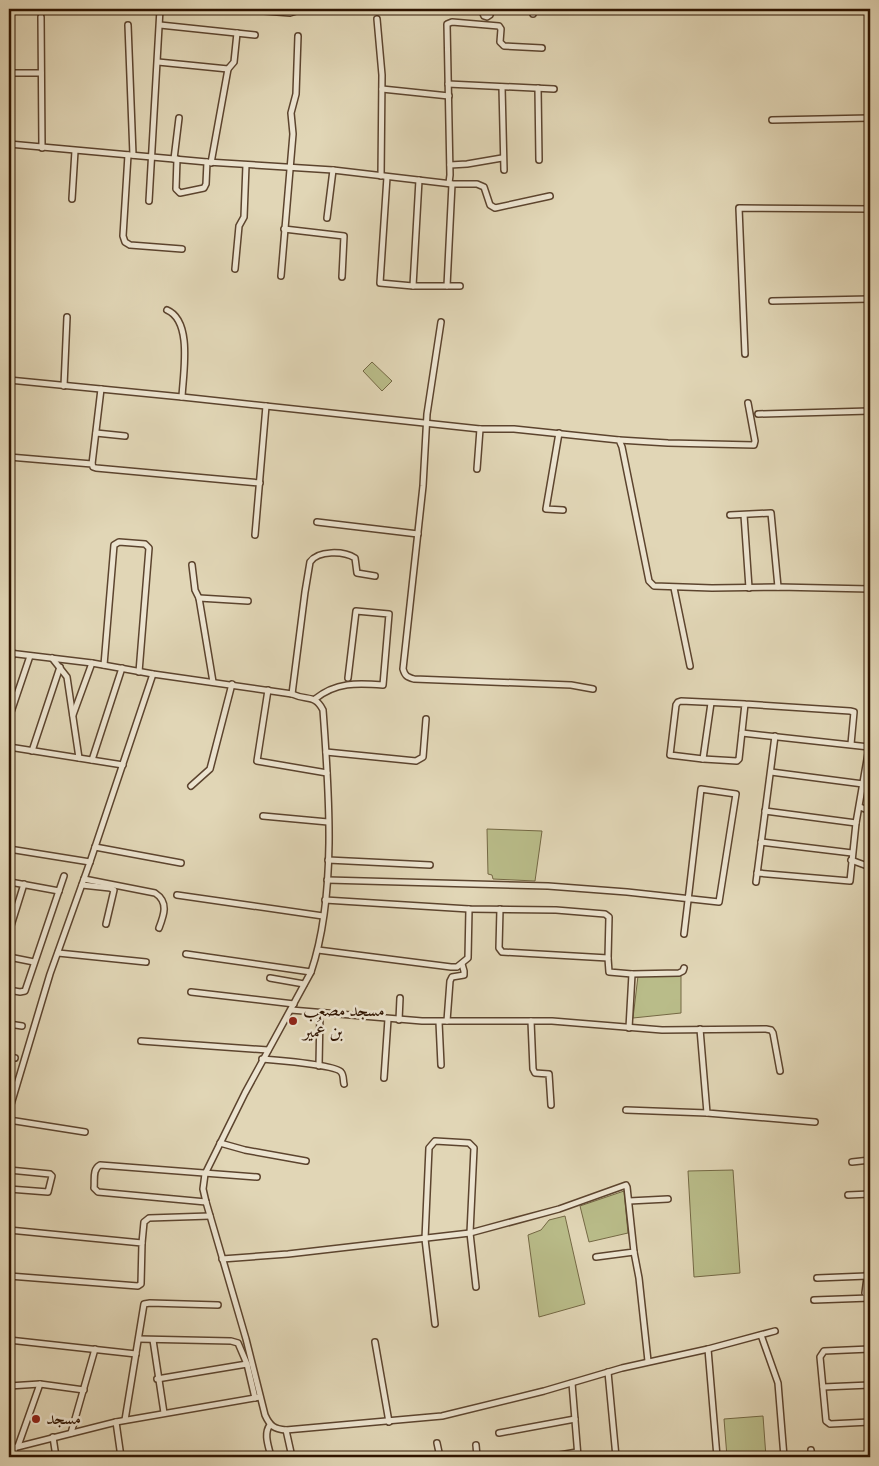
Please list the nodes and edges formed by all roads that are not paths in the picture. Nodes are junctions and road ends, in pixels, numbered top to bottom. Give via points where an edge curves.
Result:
1 (160, 9) edge
2 (303, 9) edge
3 (481, 9) edge
4 (492, 9) edge
5 (41, 17) dead end
6 (377, 19) dead end
7 (128, 25) dead end
8 (160, 25) junction
9 (237, 33) junction
10 (255, 35) dead end
11 (298, 36) dead end
12 (542, 48) dead end
13 (158, 62) junction
14 (228, 69) junction
15 (41, 72) junction
16 (9, 73) edge
17 (448, 84) junction
18 (502, 87) junction
19 (538, 88) junction
20 (382, 89) junction
21 (554, 89) dead end
22 (449, 96) junction
23 (179, 118) dead end
24 (870, 118) edge
25 (772, 120) dead end
26 (9, 144) edge
27 (42, 148) junction
28 (75, 151) junction
29 (131, 155) junction
30 (152, 157) junction
31 (502, 158) dead end
32 (175, 159) junction
33 (539, 160) dead end
34 (209, 162) junction
35 (246, 165) junction
36 (450, 165) junction
37 (290, 168) junction
38 (333, 170) junction
39 (504, 170) dead end
40 (380, 176) junction
41 (387, 177) junction
42 (419, 180) junction
43 (451, 184) junction
44 (550, 196) dead end
45 (72, 198) dead end
46 (149, 200) dead end
47 (870, 208) edge
48 (328, 218) dead end
49 (284, 229) junction
50 (182, 249) dead end
51 (235, 268) dead end
52 (281, 276) dead end
53 (342, 277) dead end
54 (413, 286) junction
55 (447, 286) junction
56 (460, 286) dead end
57 (870, 299) edge
58 (772, 301) dead end
59 (166, 310) dead end
60 (67, 317) dead end
61 (441, 322) dead end
62 (745, 354) dead end
63 (9, 380) edge
64 (64, 386) junction
65 (101, 389) junction
66 (182, 397) junction
67 (748, 403) dead end
68 (266, 406) junction
69 (870, 411) edge
70 (758, 414) dead end
71 (428, 422) junction
72 (480, 429) junction
73 (96, 432) junction
74 (559, 433) junction
75 (125, 436) dead end
76 (619, 440) junction
77 (9, 457) edge
78 (92, 464) junction
79 (477, 469) dead end
80 (260, 483) junction
81 (563, 510) dead end
82 (730, 515) dead end
83 (744, 515) junction
84 (317, 522) dead end
85 (418, 534) junction
86 (255, 535) dead end
87 (192, 565) dead end
88 (375, 576) dead end
89 (778, 587) junction
90 (674, 588) junction
91 (749, 588) junction
92 (870, 588) edge
93 (199, 598) junction
94 (248, 601) dead end
95 (11, 653) edge
96 (30, 656) junction
97 (52, 658) junction
98 (92, 663) junction
99 (9, 664) edge
100 (104, 665) junction
101 (690, 666) dead end
102 (60, 667) junction
103 (122, 668) junction
104 (139, 672) junction
105 (153, 674) junction
106 (348, 678) dead end
107 (213, 682) junction
108 (232, 684) junction
109 (593, 689) dead end
110 (268, 690) junction
111 (292, 694) junction
112 (318, 699) junction
113 (711, 703) junction
114 (745, 704) junction
115 (73, 716) junction
116 (9, 718) edge
117 (426, 719) dead end
118 (742, 733) junction
119 (775, 736) junction
120 (851, 744) junction
121 (870, 744) edge
122 (9, 747) edge
123 (32, 751) junction
124 (326, 752) junction
125 (79, 758) junction
126 (703, 759) junction
127 (92, 760) junction
128 (123, 765) junction
129 (771, 772) junction
130 (327, 773) junction
131 (863, 784) junction
132 (191, 786) dead end
133 (860, 808) junction
134 (765, 811) junction
135 (870, 811) edge
136 (263, 816) dead end
137 (328, 822) junction
138 (856, 823) junction
139 (761, 842) junction
140 (95, 847) junction
141 (9, 849) edge
142 (852, 853) junction
143 (328, 860) junction
144 (851, 860) junction
145 (90, 862) junction
146 (181, 863) dead end
147 (430, 865) dead end
148 (870, 867) edge
149 (757, 873) junction
150 (64, 876) dead end
151 (327, 880) junction
152 (10, 882) dead end
153 (83, 882) junction
154 (756, 882) dead end
155 (24, 884) junction
156 (59, 891) junction
157 (177, 895) dead end
158 (688, 899) junction
159 (325, 900) junction
160 (469, 909) junction
161 (500, 909) junction
162 (323, 916) junction
163 (106, 924) dead end
164 (159, 928) dead end
165 (9, 932) edge
166 (684, 934) dead end
167 (318, 950) junction
168 (58, 953) junction
169 (186, 954) dead end
170 (9, 957) edge
171 (608, 958) junction
172 (34, 962) junction
173 (146, 962) dead end
174 (462, 964) junction
175 (684, 968) dead end
176 (311, 972) junction
177 (632, 974) junction
178 (270, 978) dead end
179 (304, 984) junction
180 (9, 990) edge
181 (191, 992) dead end
182 (400, 998) dead end
183 (294, 1004) junction
184 (291, 1010) junction
185 (320, 1013) junction
186 (388, 1019) junction
187 (399, 1020) junction
188 (447, 1021) junction
189 (531, 1021) junction
190 (439, 1022) junction
191 (9, 1024) edge
192 (22, 1026) dead end
193 (629, 1028) junction
194 (700, 1029) junction
195 (141, 1041) dead end
196 (268, 1050) junction
197 (262, 1059) junction
198 (441, 1065) dead end
199 (319, 1066) junction
200 (780, 1071) dead end
201 (384, 1078) dead end
202 (344, 1084) dead end
203 (551, 1105) dead end
204 (626, 1110) dead end
205 (9, 1111) edge
206 (707, 1112) junction
207 (9, 1120) edge
208 (815, 1122) dead end
209 (85, 1132) dead end
210 (220, 1143) junction
211 (870, 1160) edge
212 (306, 1161) dead end
213 (852, 1162) dead end
214 (9, 1170) edge
215 (205, 1174) junction
216 (257, 1177) dead end
217 (9, 1189) edge
218 (870, 1194) edge
219 (848, 1195) dead end
220 (668, 1199) dead end
221 (628, 1201) junction
222 (206, 1202) junction
223 (210, 1216) junction
224 (9, 1230) edge
225 (470, 1233) junction
226 (425, 1238) junction
227 (142, 1243) junction
228 (634, 1252) junction
229 (870, 1254) edge
230 (596, 1258) dead end
231 (222, 1259) junction
232 (9, 1276) edge
233 (867, 1276) junction
234 (817, 1278) dead end
235 (476, 1287) dead end
236 (869, 1298) edge
237 (814, 1300) dead end
238 (218, 1305) dead end
239 (435, 1324) dead end
240 (776, 1331) dead end
241 (761, 1335) junction
242 (139, 1339) junction
243 (9, 1340) edge
244 (152, 1340) junction
245 (375, 1342) dead end
246 (95, 1349) junction
247 (708, 1349) junction
248 (870, 1349) edge
249 (136, 1354) junction
250 (648, 1361) junction
251 (247, 1364) junction
252 (608, 1372) junction
253 (157, 1379) junction
254 (572, 1383) junction
255 (40, 1384) junction
256 (870, 1385) edge
257 (9, 1386) edge
258 (823, 1387) junction
259 (84, 1390) junction
260 (258, 1398) junction
261 (164, 1413) junction
262 (575, 1419) junction
263 (125, 1420) junction
264 (116, 1422) junction
265 (389, 1422) junction
266 (870, 1422) edge
267 (270, 1425) junction
268 (286, 1430) junction
269 (71, 1433) junction
270 (499, 1433) dead end
271 (53, 1438) junction
272 (437, 1443) dead end
273 (476, 1446) dead end
274 (14, 1448) edge
275 (811, 1450) dead end
276 (577, 1455) edge
277 (15, 1457) edge
278 (56, 1457) edge
279 (120, 1457) edge
280 (271, 1457) edge
281 (292, 1457) edge
282 (440, 1457) edge
283 (478, 1457) edge
284 (548, 1457) edge
285 (616, 1457) edge
286 (717, 1457) edge
287 (784, 1457) edge
288 (812, 1457) edge
289 (862, 1457) edge
290 (870, 1457) edge

1 - 2 street via 290,13
1 - 8 street
3 - 4 street via 487,17
5 - 15 street
6 - 20 street
7 - 29 street
8 - 9 street
8 - 13 street
9 - 10 street
9 - 14 street via 234,62
11 - 37 street
12 - 17 street via 504,46 500,42 499,26 449,22 446,28
13 - 14 street
13 - 30 street
14 - 34 street
15 - 16 street
15 - 27 street
17 - 18 street
17 - 22 street
18 - 19 street
18 - 39 street
19 - 21 street
19 - 33 street
20 - 22 street
20 - 40 street
22 - 36 street
23 - 32 street
24 - 25 street
26 - 27 street
27 - 28 street
28 - 29 street
28 - 45 street
29 - 30 street
29 - 50 street via 124,242
30 - 32 street
30 - 46 street
31 - 36 street
32 - 34 street
32 - 34 street via 176,189 180,193 204,188
34 - 35 street
35 - 37 street
35 - 51 street via 244,217 239,226
36 - 43 street
37 - 38 street
37 - 49 street
38 - 40 street
38 - 48 street
40 - 41 street
41 - 42 street
41 - 54 street via 379,281 382,284
42 - 43 street
42 - 54 street
43 - 44 street via 484,187 490,206 495,208
43 - 55 street
47 - 62 street via 739,208
49 - 52 street
49 - 53 street via 344,236
54 - 55 street
55 - 56 street
57 - 58 street
59 - 66 street via 175,315 182,328
60 - 64 street
61 - 71 street
63 - 64 street
64 - 65 street
65 - 66 street
65 - 73 street
66 - 68 street
67 - 76 street via 756,441 754,445
68 - 71 street
68 - 80 street
69 - 70 street
71 - 72 street
71 - 85 street
72 - 74 street
72 - 79 street
73 - 75 street
73 - 78 street
74 - 76 street
74 - 81 street via 546,509
76 - 90 street via 649,581 654,586
77 - 78 street
78 - 80 street via 96,468
80 - 86 street
82 - 83 street
83 - 89 street via 771,513
83 - 91 street
84 - 85 street
85 - 109 street via 402,669 407,677 571,685
87 - 93 street
88 - 111 street via 357,573 355,558 347,554 321,554 312,559
89 - 91 street
89 - 92 street
90 - 91 street
90 - 101 street
93 - 94 street
93 - 107 street
95 - 96 street
95 - 99 street
96 - 97 street
96 - 116 street
97 - 98 street
97 - 102 street
98 - 100 street
98 - 115 street
100 - 103 street
100 - 104 street via 114,545 119,542 145,544 149,548
102 - 115 street via 67,676
102 - 123 street
103 - 104 street
103 - 127 street
104 - 105 street
105 - 107 street
105 - 128 street
106 - 112 street via 356,611 389,614 383,685 342,684 323,692
107 - 108 street
108 - 110 street
108 - 132 street via 210,769
110 - 111 street
110 - 130 street via 257,761
111 - 112 street
112 - 124 street via 323,710
113 - 114 street
113 - 126 street
113 - 126 street via 681,701 676,705 670,754
114 - 118 street
114 - 120 street via 854,712
115 - 125 street
117 - 124 street via 423,757 416,761
118 - 119 street
118 - 126 street via 739,760
119 - 120 street
119 - 129 street
120 - 121 street
121 - 131 street
122 - 123 street
123 - 125 street
124 - 130 street
125 - 127 street
127 - 128 street
128 - 140 street
129 - 131 street
129 - 134 street
130 - 137 street
131 - 133 street
133 - 135 street
133 - 138 street
134 - 138 street
134 - 139 street
136 - 137 street
137 - 143 street
138 - 142 street
139 - 142 street
139 - 149 street
140 - 145 street
140 - 146 street
141 - 145 street
142 - 144 street
143 - 147 street
143 - 151 street
144 - 148 street
144 - 149 street via 850,882
145 - 153 street
149 - 154 street
150 - 156 street
151 - 158 street via 548,886
151 - 159 street
152 - 155 street
153 - 163 street via 114,890
153 - 164 street via 155,893 163,900 165,912
153 - 168 street
155 - 156 street
155 - 165 street
156 - 172 street
157 - 162 street
158 - 158 street via 701,789 736,794 718,902
158 - 166 street
159 - 160 street
159 - 162 street
160 - 161 street
160 - 174 street via 468,958
161 - 171 street via 499,948 502,952
161 - 171 street via 607,914
162 - 167 street
167 - 174 street via 451,968
167 - 176 street
168 - 173 street
168 - 205 street
169 - 176 street
170 - 172 street
171 - 177 street via 609,972
172 - 180 street via 25,991
174 - 188 street via 464,975 452,977 450,982
175 - 177 street via 680,974
176 - 179 street
177 - 193 street
178 - 179 street
179 - 183 street
181 - 183 street
182 - 187 street
183 - 184 street
184 - 185 street
184 - 196 street
185 - 186 street
185 - 199 street
186 - 187 street
186 - 201 street
187 - 190 street
188 - 189 street
188 - 190 street
189 - 193 street
189 - 203 street via 533,1069 535,1073 549,1074
190 - 198 street
191 - 192 street
193 - 194 street
194 - 200 street via 770,1030 776,1041
194 - 206 street
195 - 196 street
196 - 197 street
197 - 199 street
197 - 210 street
199 - 202 street via 341,1072
204 - 206 street
206 - 208 street
207 - 209 street
210 - 212 street
210 - 215 street
211 - 213 street
214 - 217 street via 52,1176 48,1192
215 - 216 street
215 - 222 street via 203,1189
215 - 222 street via 100,1165 95,1170 94,1188 98,1192
218 - 219 street
220 - 221 street
221 - 225 street via 627,1187 623,1185 559,1208
221 - 228 street
222 - 223 street
223 - 227 street via 149,1218 144,1222
223 - 231 street
224 - 227 street
225 - 226 street
225 - 226 street via 474,1148 469,1142 435,1141 429,1148
225 - 235 street
226 - 231 street
226 - 239 street
227 - 232 street via 141,1284 138,1286
228 - 230 street
228 - 250 street
229 - 233 street
231 - 260 street via 246,1339
233 - 234 street
233 - 236 street via 865,1293
236 - 237 street
238 - 242 street via 146,1303
240 - 241 street
241 - 247 street
241 - 287 street via 778,1383
242 - 244 street
242 - 249 street
243 - 246 street
244 - 251 street via 231,1341 238,1343
244 - 253 street
245 - 265 street
246 - 249 street
246 - 259 street
247 - 250 street
247 - 286 street
248 - 258 street via 824,1351 820,1356
249 - 263 street
250 - 252 street
251 - 253 street
251 - 260 street
252 - 254 street
252 - 285 street
253 - 261 street
254 - 262 street
254 - 265 street via 442,1416
255 - 257 street
255 - 259 street
255 - 274 street
256 - 258 street
258 - 266 street via 827,1423
259 - 269 street
260 - 261 street
260 - 267 street
261 - 263 street
262 - 270 street
262 - 276 street
263 - 264 street
264 - 269 street
264 - 279 street
265 - 268 street
267 - 268 street
267 - 280 street via 266,1435
268 - 281 street
269 - 271 street
271 - 274 street
271 - 278 street
272 - 282 street
273 - 283 street
274 - 277 street
275 - 288 street
276 - 284 street
289 - 290 street

